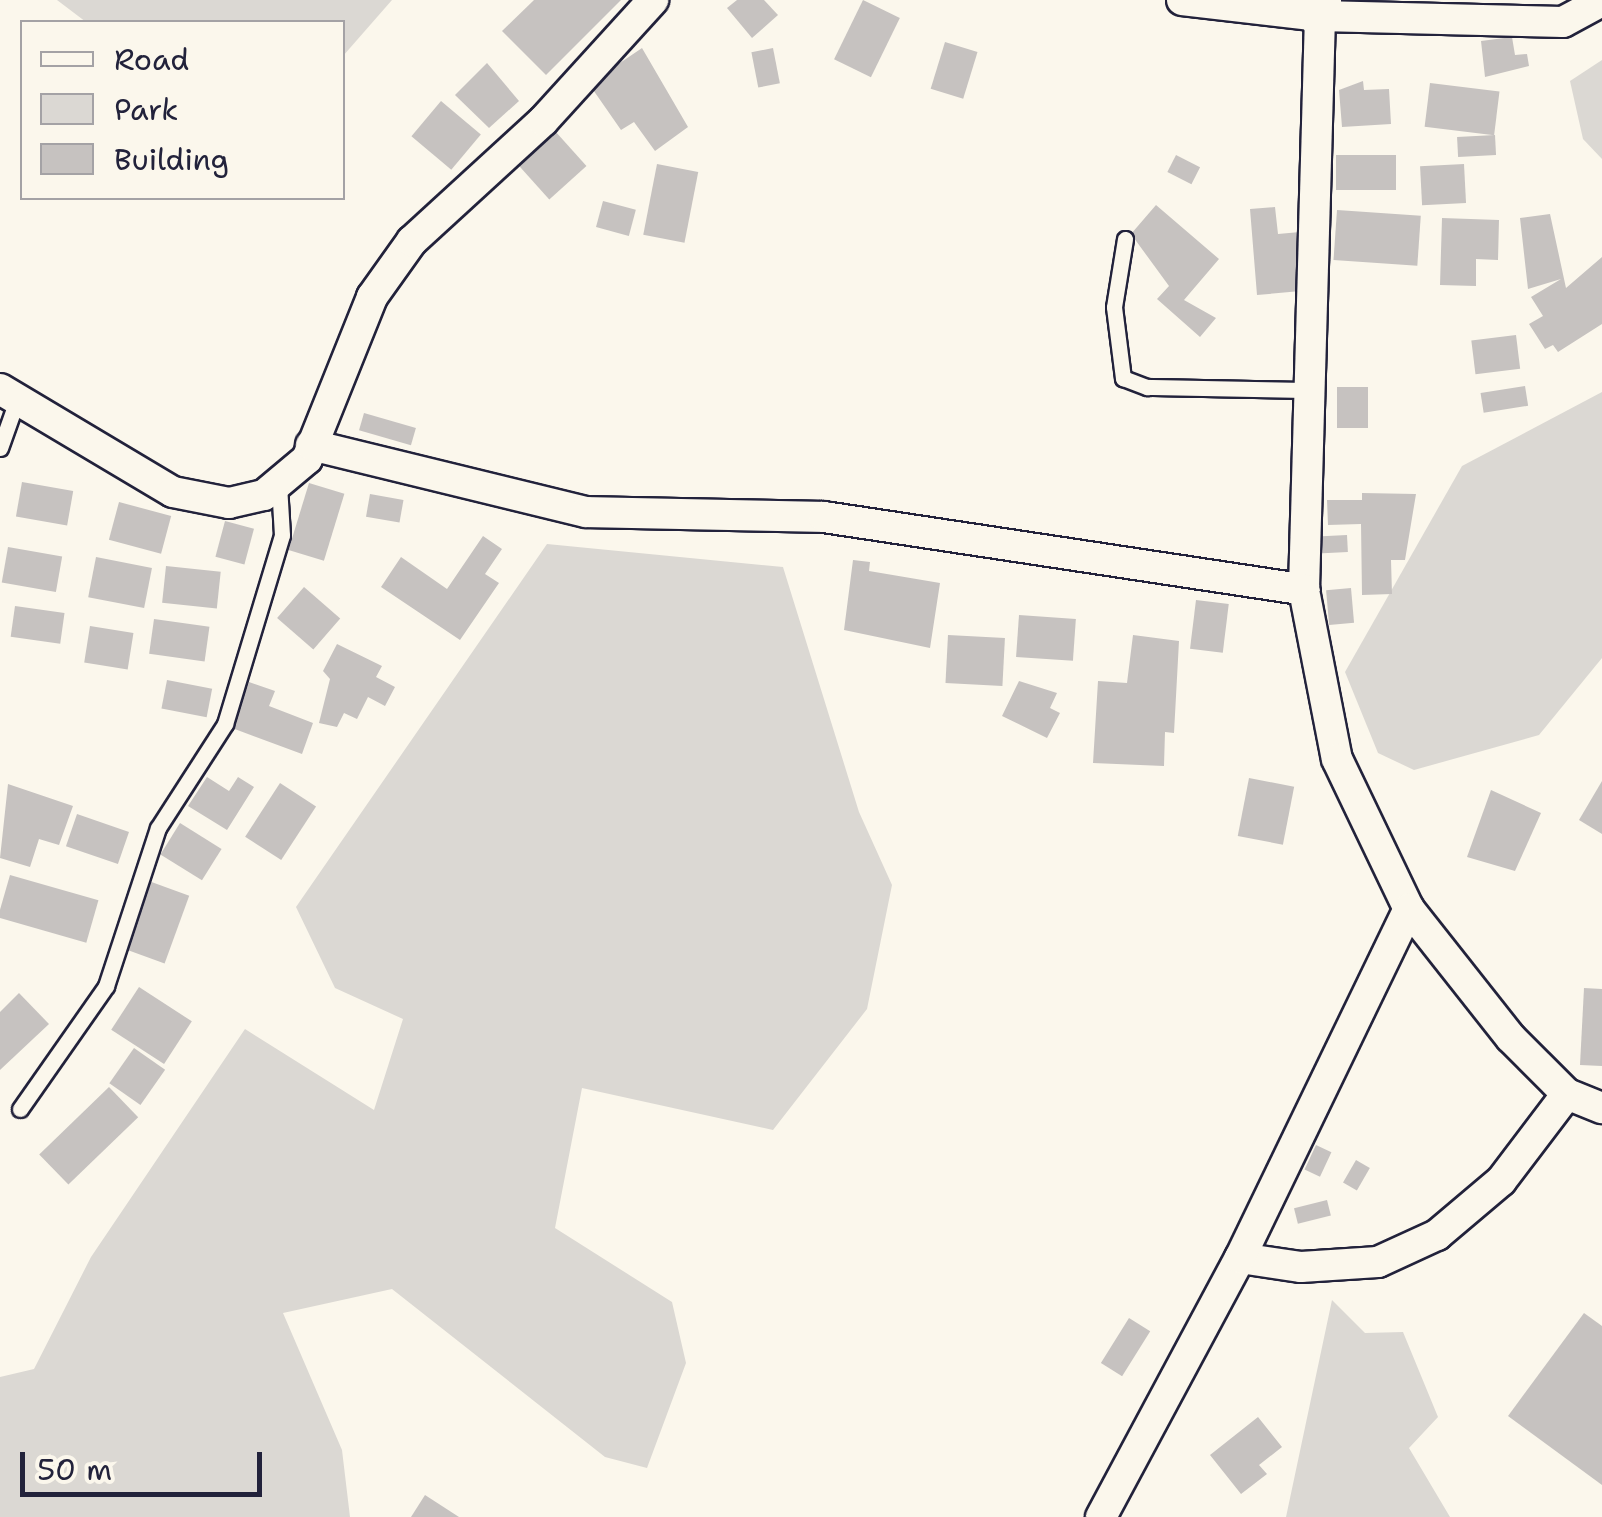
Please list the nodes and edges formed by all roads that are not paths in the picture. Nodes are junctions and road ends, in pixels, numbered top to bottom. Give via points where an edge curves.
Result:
1 (653, 0) edge
2 (1182, 0) edge
3 (1602, 1) edge
4 (1320, 8) edge
5 (1126, 239) dead end
6 (1310, 390) junction
7 (8, 394) edge
8 (311, 445) junction
9 (0, 448) edge
10 (279, 484) junction
11 (1304, 590) junction
12 (1409, 909) junction
13 (1567, 1094) junction
14 (1602, 1108) edge
15 (20, 1109) dead end
16 (1240, 1258) junction
17 (1101, 1517) edge

1 - 8 street via 543,121 412,241 372,296
2 - 4 street
3 - 4 street via 1564,22
4 - 6 street
5 - 6 lane via 1114,307 1123,378 1147,387
6 - 11 street
7 - 9 lane
7 - 10 street via 173,492 229,504
8 - 10 street
8 - 11 street via 586,512 824,518
10 - 15 lane via 282,535 226,724 158,828 106,986
11 - 12 street via 1338,758
12 - 13 street
12 - 16 street
13 - 14 street
13 - 16 street via 1501,1182 1437,1235 1378,1262 1301,1267
16 - 17 street

